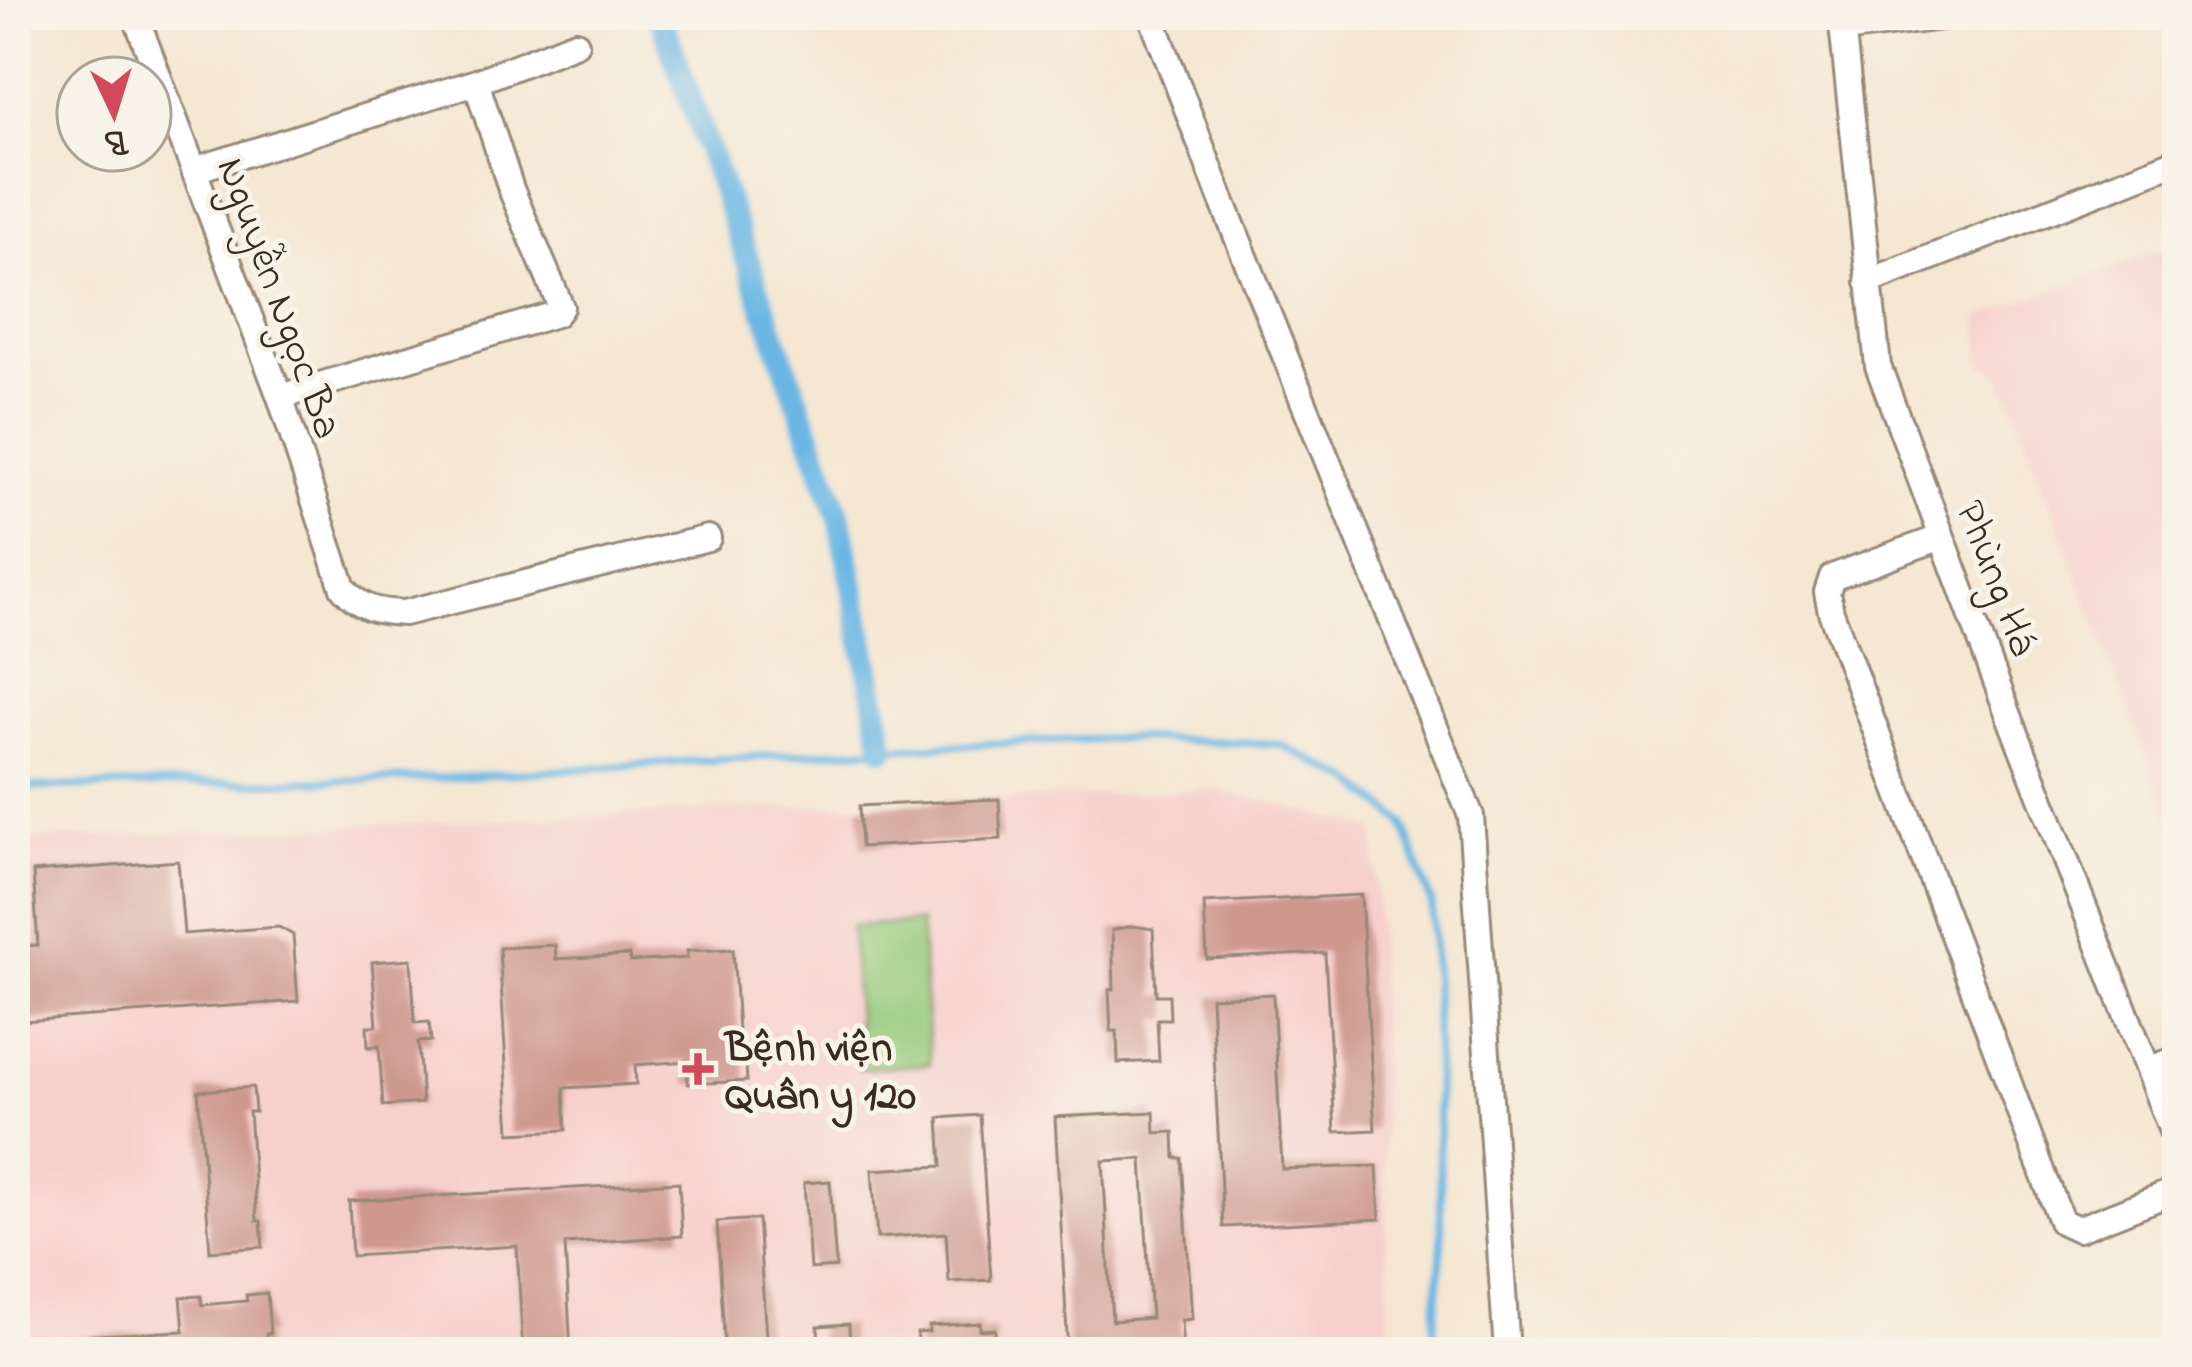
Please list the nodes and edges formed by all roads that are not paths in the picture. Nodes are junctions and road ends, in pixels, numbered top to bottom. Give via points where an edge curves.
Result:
1 (135, 15) edge
2 (1151, 15) edge
3 (1957, 15) edge
4 (1842, 22) edge
5 (576, 43) dead end
6 (476, 82) junction
7 (2177, 161) edge
8 (194, 170) junction
9 (1868, 282) junction
10 (280, 397) junction
11 (1942, 537) junction
12 (708, 538) dead end
13 (2177, 1059) edge
14 (2150, 1069) junction
15 (2177, 1144) edge
16 (2177, 1190) edge
17 (1508, 1352) edge

1 - 8 street, Nguyễn Ngọc Ba
2 - 17 street via 1471,816
3 - 4 street
4 - 9 street, Phùng Há
5 - 6 street
6 - 8 street
6 - 10 street via 561,307
7 - 9 street
8 - 10 street, Nguyễn Ngọc Ba
9 - 11 street, Phùng Há via 1878,366
10 - 12 street, Nguyễn Ngọc Ba via 343,588 378,612 404,613
11 - 14 street, Phùng Há
11 - 16 street via 1832,577 1831,612 2060,1221 2078,1229
13 - 14 street
14 - 15 street, Phùng Há

